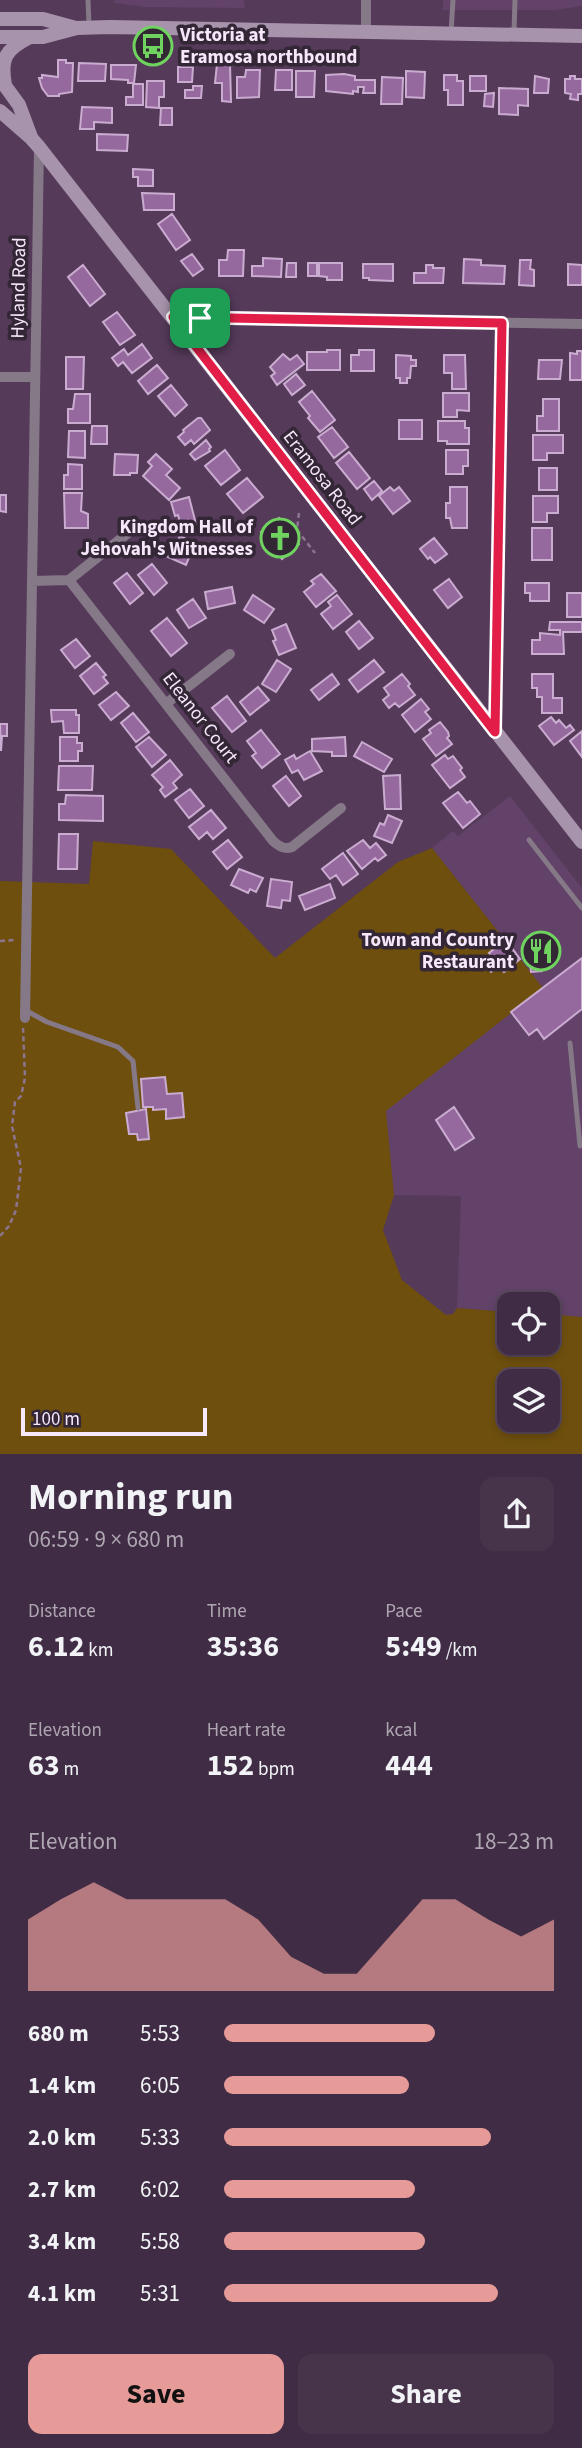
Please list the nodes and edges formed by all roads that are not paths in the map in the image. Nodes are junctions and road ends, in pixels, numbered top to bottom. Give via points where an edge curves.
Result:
1 (88, 0) edge
2 (366, 0) edge
3 (453, 0) edge
4 (515, 0) edge
5 (0, 19) edge
6 (83, 28) junction
7 (366, 32) junction
8 (451, 33) junction
9 (514, 35) junction
10 (582, 36) edge
11 (0, 37) edge
12 (32, 37) junction
13 (2, 82) edge
14 (0, 111) edge
15 (35, 142) junction
16 (173, 317) junction
17 (502, 323) junction
18 (582, 324) edge
19 (0, 377) edge
20 (34, 377) junction
21 (133, 529) dead end
22 (32, 580) junction
23 (69, 580) junction
24 (230, 654) dead end
25 (167, 703) junction
26 (495, 732) junction
27 (341, 808) dead end
28 (529, 840) dead end
29 (582, 842) edge
30 (582, 908) edge
31 (25, 1014) joint
32 (570, 1043) dead end
33 (138, 1108) dead end
34 (580, 1146) dead end

1 - 6 lane
2 - 7 street
3 - 8 lane
4 - 9 lane
5 - 6 main road via 43,19
6 - 7 main road
6 - 12 main road
7 - 8 main road
8 - 9 main road
9 - 10 main road
11 - 12 main road
12 - 13 main road via 8,52
13 - 15 main road, Eramosa Road via 19,105
14 - 15 main road, Eramosa Road
15 - 16 main road, Eramosa Road
15 - 20 street, Hyland Road
16 - 17 street
16 - 26 main road, Eramosa Road
17 - 18 street
17 - 26 street
19 - 20 street
20 - 22 street, Hyland Road
21 - 23 street
22 - 23 street
22 - 31 street, Hyland Road
23 - 25 street, Eleanor Court
24 - 25 street
25 - 27 street, Eleanor Court via 280,847 292,847
26 - 29 main road, Eramosa Road
28 - 30 lane
31 - 33 lane via 128,1054 133,1061
32 - 34 lane

